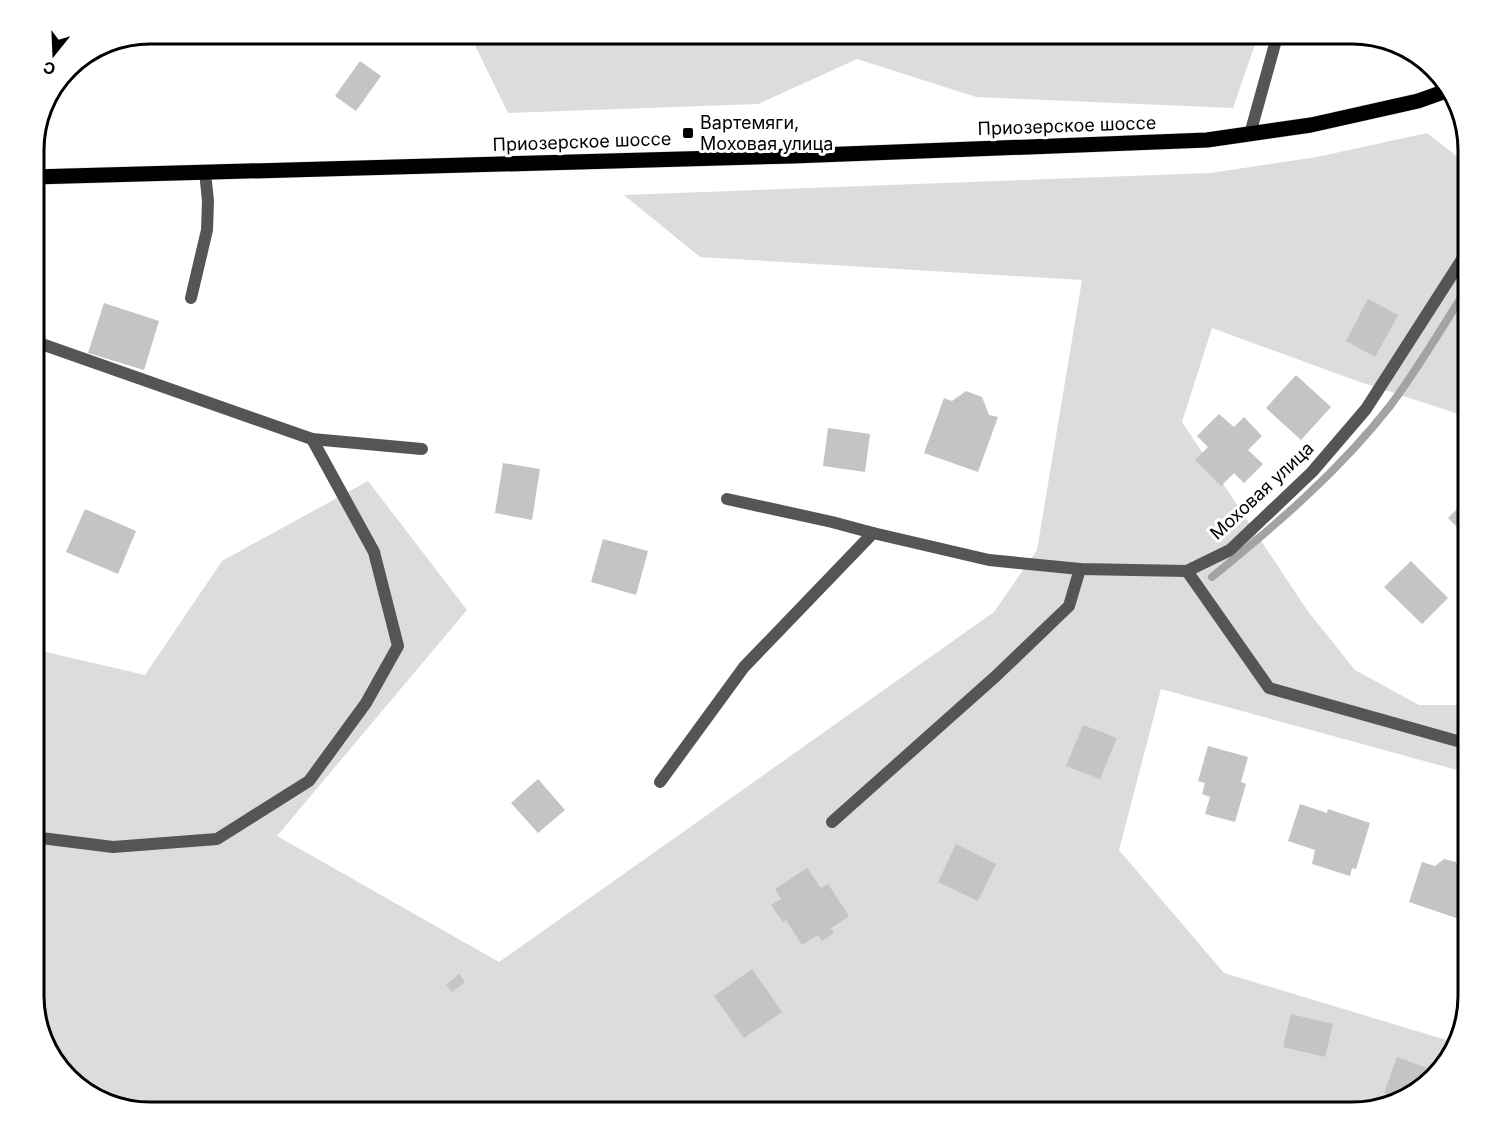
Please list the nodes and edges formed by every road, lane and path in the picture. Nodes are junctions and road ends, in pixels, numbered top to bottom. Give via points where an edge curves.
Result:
1 (1275, 44) edge
2 (1441, 93) edge
3 (1250, 134) junction
4 (206, 172) junction
5 (44, 177) edge
6 (1458, 266) edge
7 (191, 298) dead end
8 (44, 345) edge
9 (312, 439) junction
10 (422, 449) dead end
11 (727, 499) dead end
12 (873, 533) junction
13 (1080, 569) junction
14 (1186, 571) junction
15 (1458, 741) edge
16 (660, 782) dead end
17 (832, 822) dead end
18 (44, 838) edge

1 - 3 street
2 - 3 main road, Приозерское шоссе via 1418,102 1311,125
3 - 4 main road, Приозерское шоссе via 1207,140 793,156
4 - 5 main road, Приозерское шоссе
4 - 7 street via 207,230
6 - 14 street, Моховая улица via 1366,409 1312,472 1230,550
8 - 9 street
9 - 10 street
9 - 18 street via 374,552 398,646 366,703 309,781 217,839 113,847
11 - 12 street, Моховая улица
12 - 13 street, Моховая улица via 989,560
12 - 16 street via 744,667
13 - 14 street, Моховая улица
13 - 17 street via 1069,606
14 - 15 street via 1269,688

